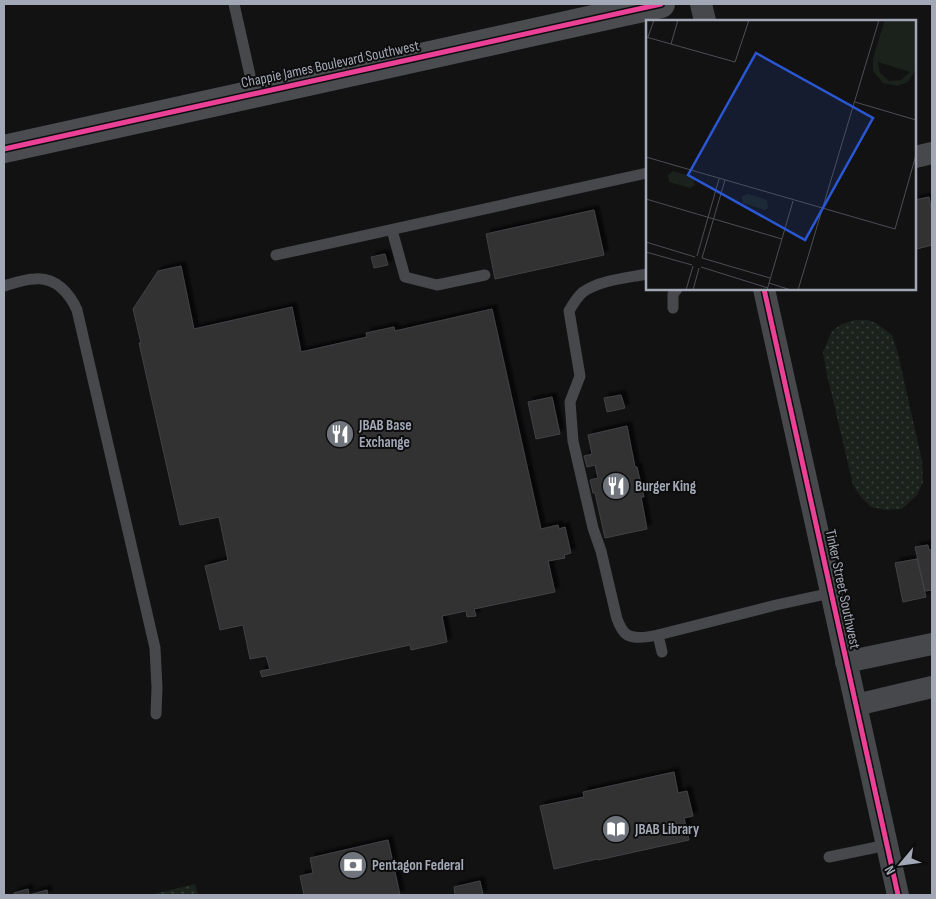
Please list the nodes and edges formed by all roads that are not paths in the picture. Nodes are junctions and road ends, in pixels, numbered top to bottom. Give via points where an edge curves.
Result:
1 (234, 4) edge
2 (661, 4) edge
3 (701, 4) edge
4 (705, 20) edge
5 (254, 93) junction
6 (4, 149) edge
7 (932, 153) edge
8 (916, 158) edge
9 (646, 173) edge
10 (392, 230) junction
11 (276, 255) dead end
12 (646, 274) edge
13 (485, 275) dead end
14 (4, 286) edge
15 (676, 290) edge
16 (764, 290) edge
17 (673, 308) dead end
18 (831, 593) junction
19 (658, 635) junction
20 (932, 644) edge
21 (662, 652) dead end
22 (846, 662) junction
23 (932, 687) edge
24 (856, 705) junction
25 (156, 714) dead end
26 (887, 845) junction
27 (829, 857) dead end
28 (898, 895) edge

1 - 5 lane
2 - 5 street, Chappie James Boulevard Southwest
3 - 4 street
5 - 6 street, Chappie James Boulevard Southwest
7 - 8 street
9 - 10 lane
10 - 11 lane
10 - 13 lane via 405,277 437,285
12 - 19 lane via 598,285 582,293 574,302 569,312 580,376 570,402 573,441 618,619 626,634 642,638
14 - 25 lane via 37,278 49,281 63,288 77,310 155,648
15 - 17 lane
16 - 18 street, Tinker Street Southwest
18 - 19 lane
18 - 22 street, Tinker Street Southwest
19 - 21 lane
20 - 22 street
22 - 24 street, Tinker Street Southwest
23 - 24 street
24 - 26 street, Tinker Street Southwest
26 - 27 lane
26 - 28 street, Tinker Street Southwest

